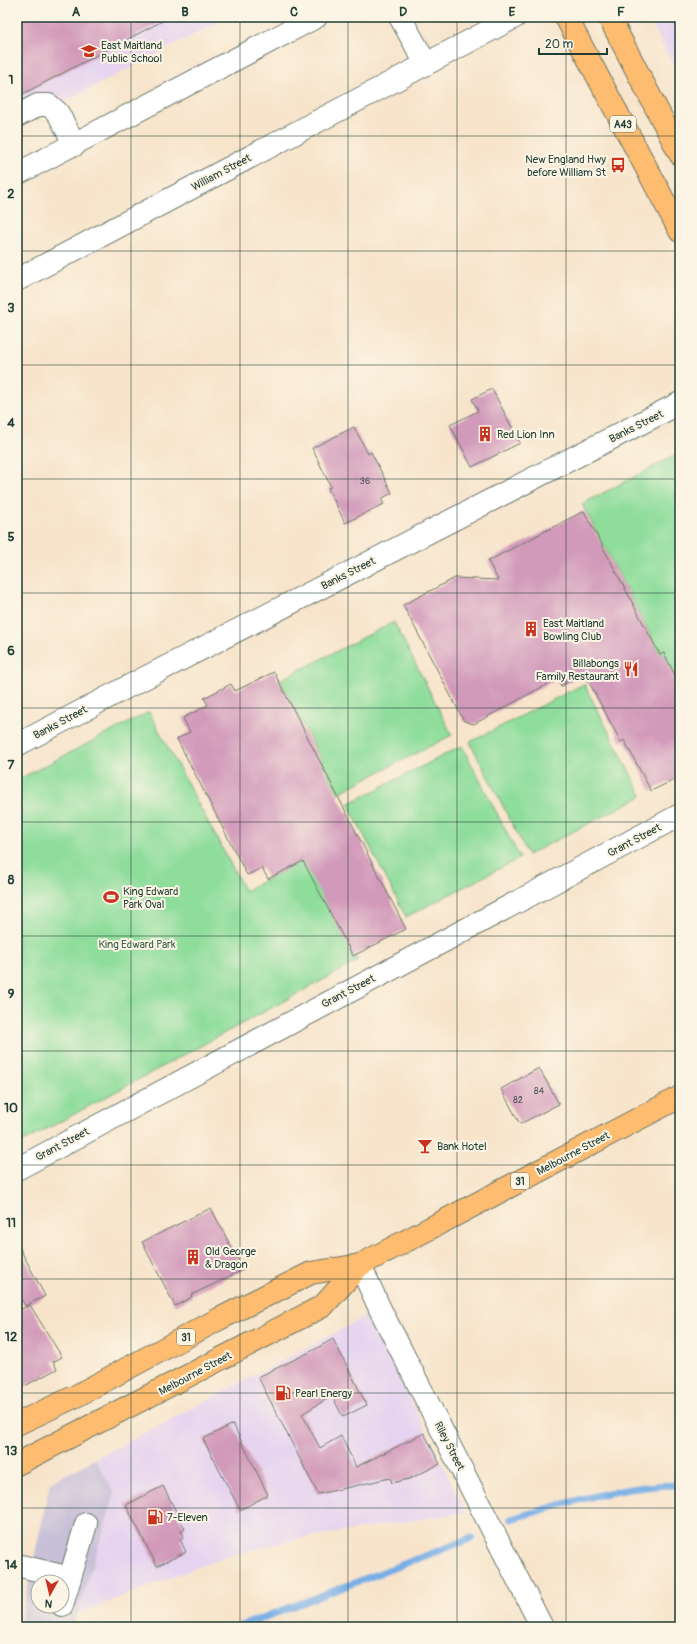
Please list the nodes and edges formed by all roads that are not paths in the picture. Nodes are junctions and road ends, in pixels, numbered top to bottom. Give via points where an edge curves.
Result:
1 (316, 17) edge
2 (400, 17) edge
3 (515, 17) edge
4 (566, 17) edge
5 (609, 17) edge
6 (426, 64) junction
7 (17, 116) edge
8 (75, 145) junction
9 (680, 154) edge
10 (17, 174) edge
11 (680, 231) edge
12 (17, 280) edge
13 (680, 403) edge
14 (17, 746) edge
15 (680, 815) edge
16 (680, 1096) edge
17 (17, 1169) edge
18 (360, 1265) junction
19 (17, 1424) edge
20 (17, 1464) edge
21 (86, 1524) dead end
22 (17, 1565) edge
23 (54, 1574) edge
24 (70, 1578) edge
25 (542, 1627) edge

1 - 8 street
2 - 6 street
3 - 6 street, William Street
4 - 11 main road, A43
5 - 9 main road
6 - 12 street, William Street
7 - 8 street via 38,105 49,105 58,113
8 - 10 street
13 - 14 street, Banks Street
15 - 17 street, Grant Street
16 - 18 main road, Melbourne Street / 31
18 - 19 main road, Melbourne Street / 31 via 311,1273 218,1319 76,1396
18 - 20 main road, Melbourne Street / 31 via 323,1306
18 - 25 street, Riley Street
21 - 24 street
22 - 23 street

